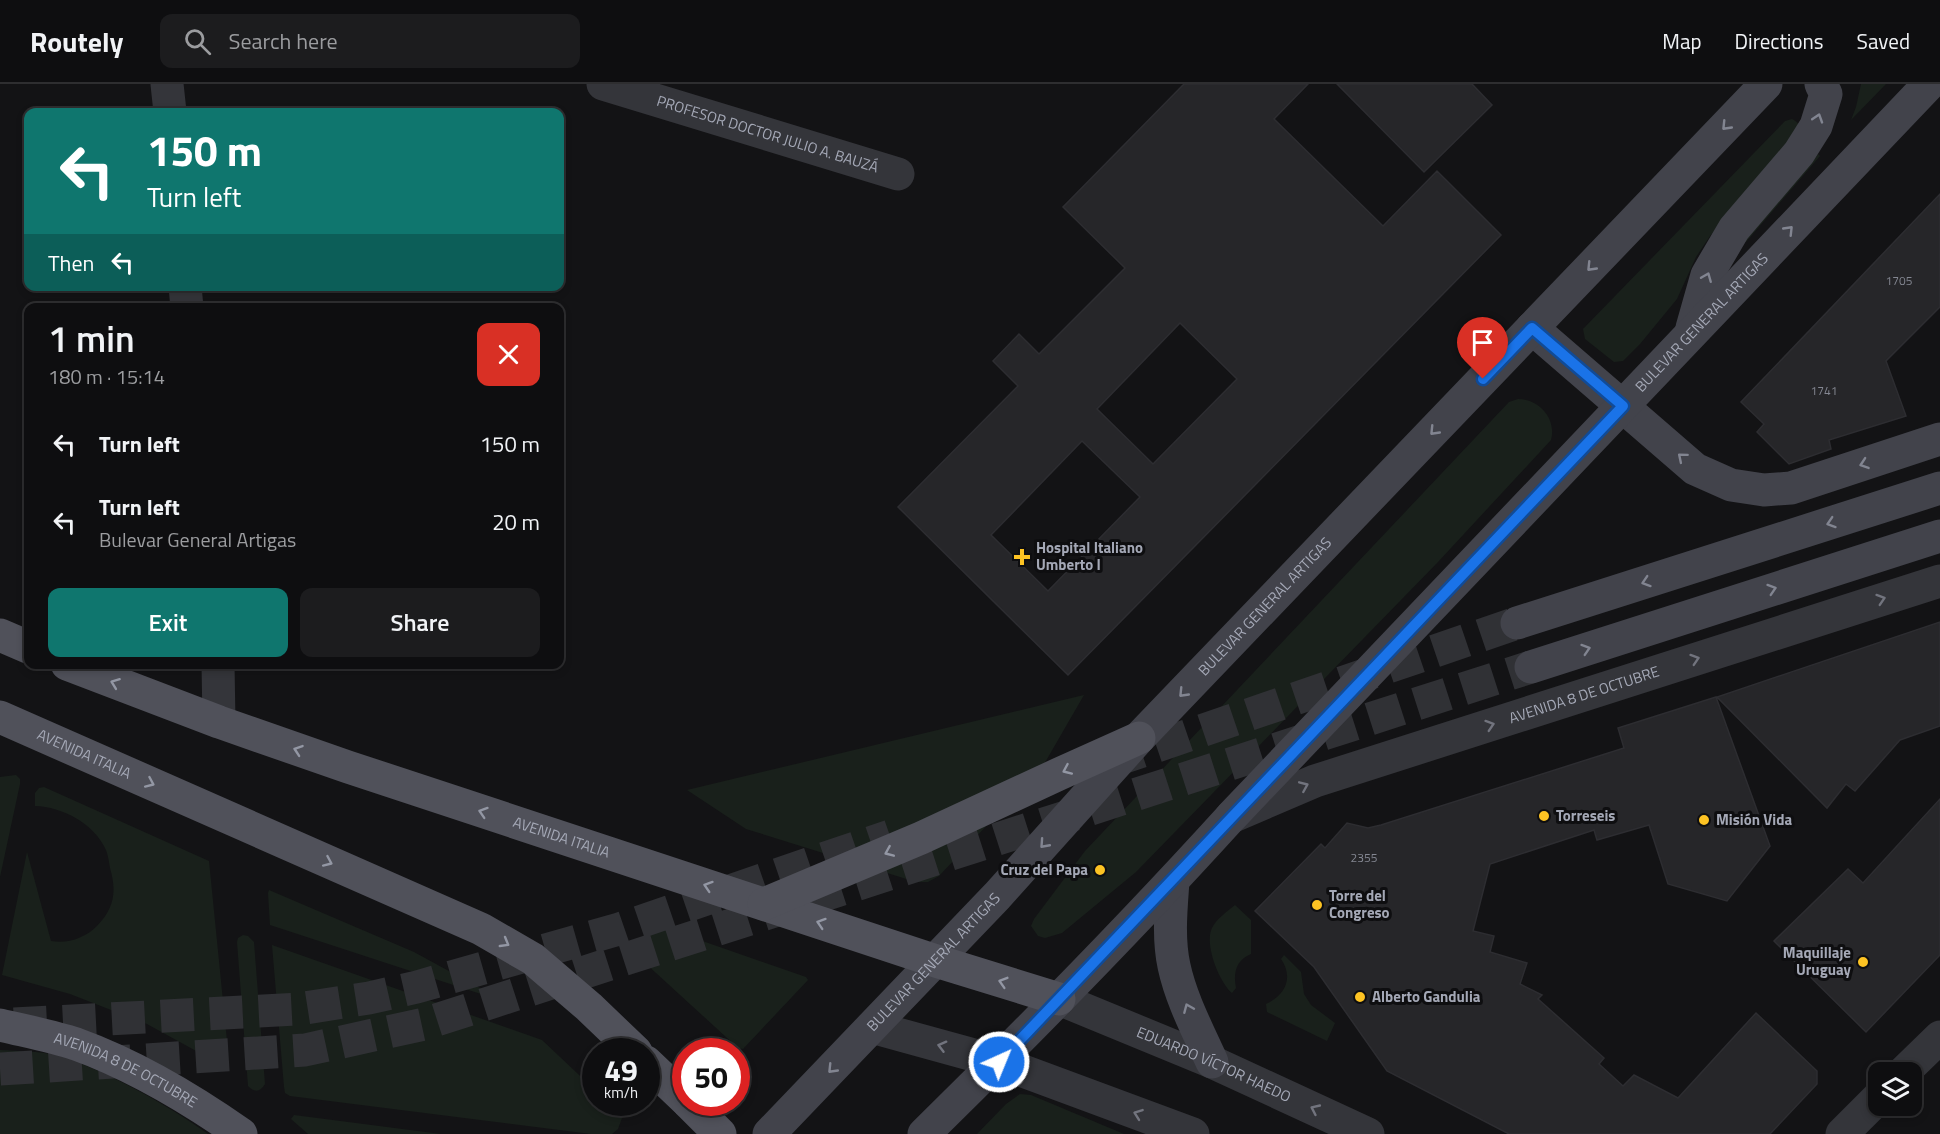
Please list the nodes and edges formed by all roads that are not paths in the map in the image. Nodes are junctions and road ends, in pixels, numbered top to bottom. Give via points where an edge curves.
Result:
1 (167, 84) edge
2 (603, 84) edge
3 (1766, 84) edge
4 (1821, 84) edge
5 (1929, 84) edge
6 (170, 108) edge
7 (897, 174) dead end
8 (1532, 328) junction
9 (1691, 333) junction
10 (1623, 406) junction
11 (1940, 439) edge
12 (1940, 488) edge
13 (1940, 536) edge
14 (1940, 580) edge
15 (1517, 623) tunnel mouth
16 (0, 634) edge
17 (24, 645) edge
18 (1531, 666) tunnel mouth
19 (80, 669) edge
20 (218, 669) edge
21 (0, 717) edge
22 (219, 722) junction
23 (1139, 738) junction
24 (1231, 817) junction
25 (1173, 881) junction
26 (764, 904) junction
27 (936, 961) junction
28 (1059, 999) junction
29 (0, 1025) edge
30 (872, 1027) junction
31 (1940, 1037) edge
32 (621, 1038) edge
33 (999, 1062) junction
34 (1212, 1062) junction
35 (1914, 1062) edge
36 (660, 1075) edge
37 (672, 1087) edge
38 (1868, 1108) edge
39 (702, 1116) edge
40 (242, 1134) edge
41 (720, 1134) edge
42 (769, 1134) edge
43 (924, 1134) edge
44 (1193, 1134) edge
45 (1368, 1134) edge
46 (1842, 1134) edge

1 - 6 street
2 - 7 street, PROFESOR DOCTOR JULIO A. BAUZÁ
3 -> 8 main road, BULEVAR GENERAL ARTIGAS
9 -> 4 main road via 1707,275 1734,229 1799,153 1816,126 1826,93
9 -> 5 main road, BULEVAR GENERAL ARTIGAS
8 - 10 main road
8 -> 23 main road, BULEVAR GENERAL ARTIGAS
9 - 10 main road, BULEVAR GENERAL ARTIGAS
11 -> 10 main road via 1791,488 1764,490 1731,485 1695,469
10 - 24 main road, BULEVAR GENERAL ARTIGAS
12 -> 15 main road
18 -> 13 main road
24 -> 14 street, AVENIDA 8 DE OCTUBRE via 1324,778
16 - 17 main road
22 -> 19 main road, AVENIDA ITALIA
20 - 22 street
21 -> 32 main road, AVENIDA ITALIA via 482,929 533,959
26 -> 22 main road, AVENIDA ITALIA
23 -> 26 main road via 921,838
23 -> 27 main road, BULEVAR GENERAL ARTIGAS
24 - 25 main road, BULEVAR GENERAL ARTIGAS
25 - 28 main road, BULEVAR GENERAL ARTIGAS
34 -> 25 main road via 1174,966 1170,929
27 -> 26 main road, AVENIDA ITALIA
28 -> 27 main road, AVENIDA ITALIA
27 - 30 main road, BULEVAR GENERAL ARTIGAS
28 - 33 main road, BULEVAR GENERAL ARTIGAS
28 - 34 street, EDUARDO VÍCTOR HAEDO
29 - 40 main road, AVENIDA 8 DE OCTUBRE via 75,1044 122,1064
33 -> 30 street
30 -> 42 main road, BULEVAR GENERAL ARTIGAS
31 - 35 street
33 - 43 main road, BULEVAR GENERAL ARTIGAS
44 -> 33 street
45 -> 34 street, EDUARDO VÍCTOR HAEDO
36 - 37 main road
38 - 46 street
39 - 41 main road

